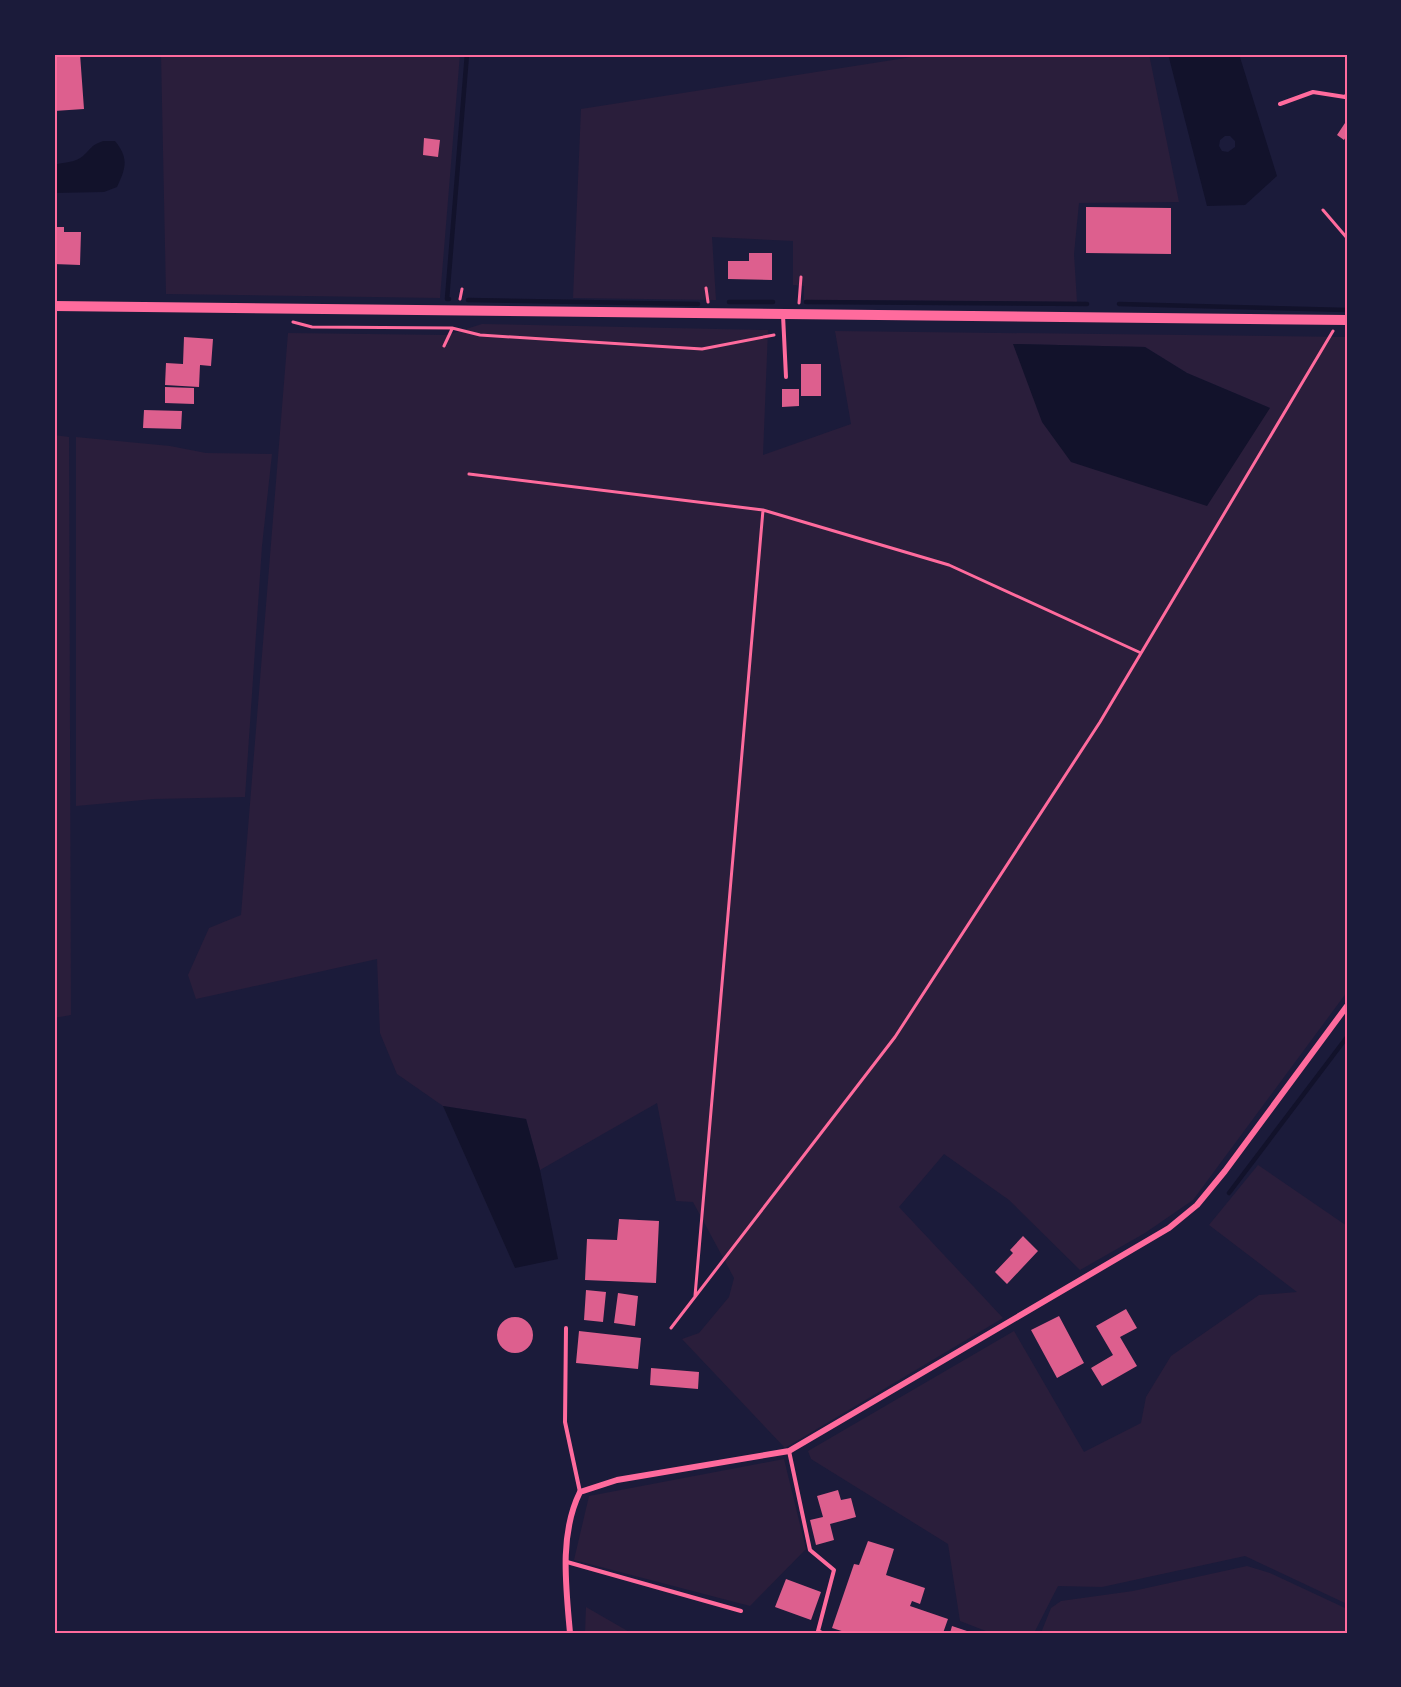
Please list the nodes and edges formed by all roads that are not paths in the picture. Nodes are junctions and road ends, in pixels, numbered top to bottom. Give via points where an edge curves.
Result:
1 (1347, 95) edge
2 (1280, 104) dead end
3 (54, 306) edge
4 (783, 319) junction
5 (1347, 320) edge
6 (786, 377) dead end
7 (1347, 1006) edge
8 (566, 1328) dead end
9 (789, 1451) junction
10 (580, 1492) junction
11 (567, 1562) junction
12 (741, 1611) dead end
13 (570, 1633) edge
14 (822, 1633) edge

1 - 2 lane via 1313,92
3 - 4 street
4 - 5 street via 799,314
4 - 6 lane
7 - 9 street via 1225,1171 1197,1205 1169,1228
8 - 10 lane via 565,1422
9 - 10 street via 617,1480
9 - 14 lane via 810,1550 834,1570 818,1631
10 - 11 street via 567,1527
11 - 12 lane
11 - 13 street

